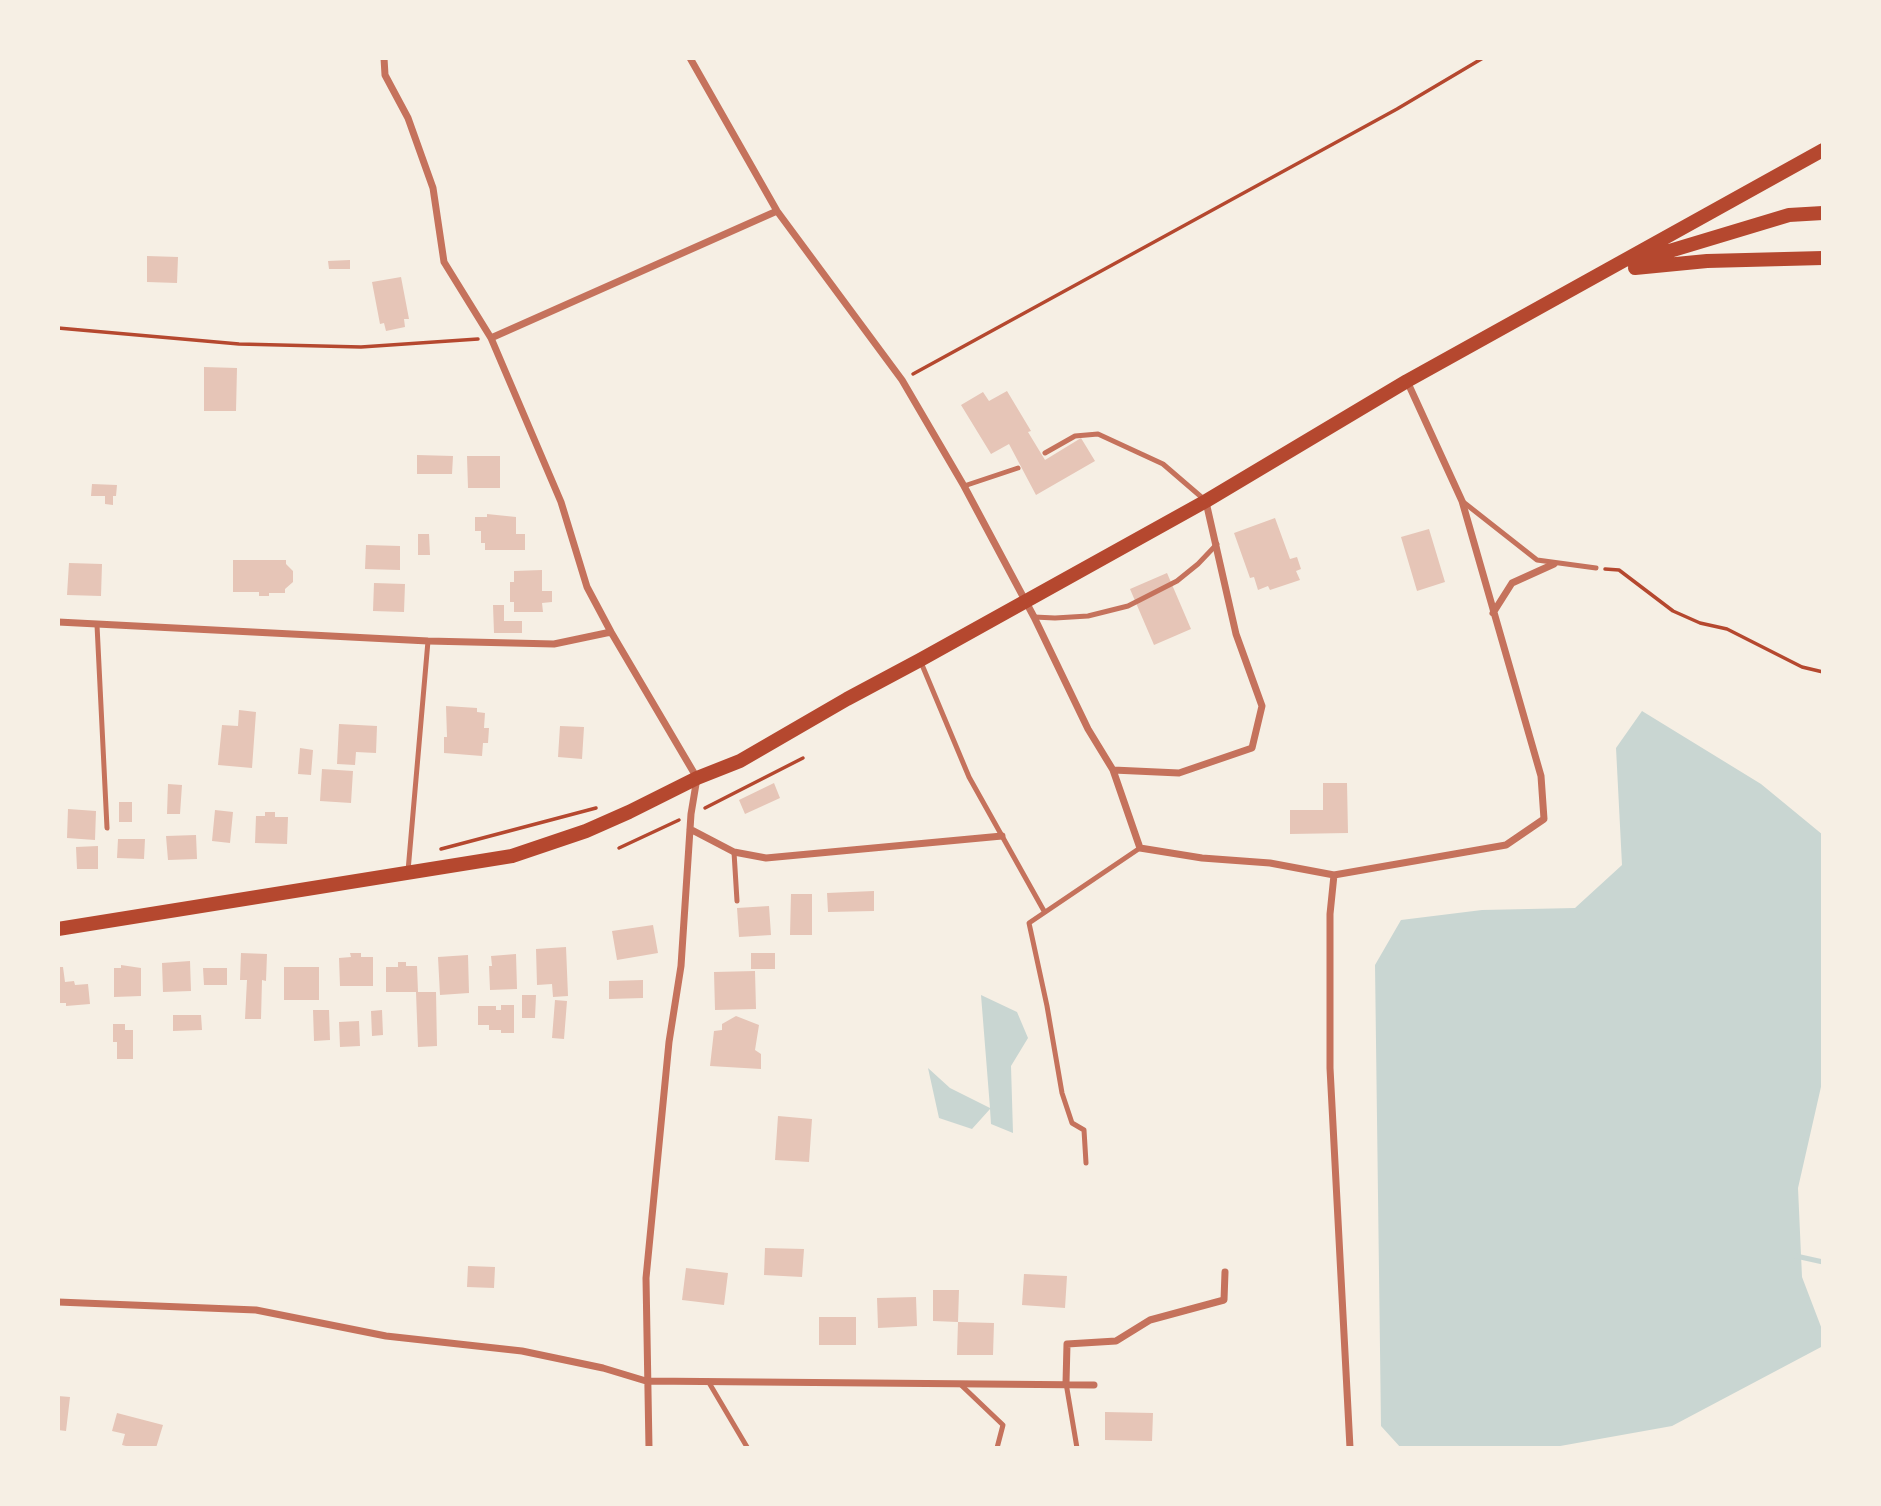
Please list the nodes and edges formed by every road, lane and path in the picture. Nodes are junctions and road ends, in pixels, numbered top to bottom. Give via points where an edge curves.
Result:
1 (384, 58) edge
2 (690, 58) edge
3 (1483, 58) edge
4 (1823, 150) edge
5 (777, 211) junction
6 (1823, 213) edge
7 (1823, 258) edge
8 (1602, 272) junction
9 (58, 328) edge
10 (491, 338) junction
11 (902, 380) junction
12 (1407, 382) junction
13 (1045, 453) dead end
14 (1018, 468) dead end
15 (964, 486) junction
16 (1206, 500) junction
17 (1462, 501) junction
18 (1217, 544) junction
19 (1554, 564) junction
20 (1596, 568) joint
21 (1025, 601) junction
22 (1493, 612) junction
23 (1034, 617) junction
24 (58, 622) edge
25 (97, 625) junction
26 (611, 632) junction
27 (428, 641) junction
28 (920, 660) junction
29 (1823, 672) edge
30 (803, 758) dead end
31 (1113, 770) junction
32 (698, 778) junction
33 (600, 807) dead end
34 (691, 814) junction
35 (107, 828) dead end
36 (690, 829) junction
37 (1002, 836) junction
38 (619, 848) dead end
39 (1140, 848) junction
40 (734, 852) junction
41 (409, 867) junction
42 (1334, 875) junction
43 (737, 901) dead end
44 (1044, 911) junction
45 (58, 929) edge
46 (1086, 1163) dead end
47 (1225, 1272) dead end
48 (58, 1302) edge
49 (646, 1381) junction
50 (708, 1381) junction
51 (1066, 1383) junction
52 (960, 1384) junction
53 (1094, 1385) dead end
54 (747, 1447) edge
55 (649, 1448) edge
56 (997, 1448) edge
57 (1077, 1448) edge
58 (1350, 1448) edge

1 - 10 street via 385,75 408,118 433,188 444,262
2 - 5 street
3 - 11 path
4 - 8 main road
5 - 10 street
5 - 11 street
6 - 8 main road via 1789,215
7 - 8 main road via 1707,261
8 - 12 main road
9 - 10 path via 239,344 347,347
10 - 26 street via 561,502 587,587
11 - 15 street
12 - 16 main road
12 - 17 street
13 - 16 lane via 1075,436 1098,434 1163,464
14 - 15 lane
15 - 21 street
16 - 18 street
16 - 21 main road
17 - 19 lane via 1537,560
17 - 22 street
18 - 23 lane via 1177,581 1128,606 1088,616
18 - 31 street via 1236,634 1262,706 1252,748 1179,773
19 - 20 lane
19 - 22 street via 1512,583
20 - 29 path via 1619,570 1673,611 1727,629 1802,667
21 - 23 street
21 - 28 main road
22 - 42 street via 1541,776 1544,819 1506,845
23 - 31 street
24 - 25 street
25 - 27 street
25 - 35 lane
26 - 27 street via 554,643
26 - 32 street
27 - 41 lane
28 - 32 main road via 740,761
28 - 37 lane via 969,777
30 - 34 path
31 - 39 street
32 - 34 street
32 - 41 main road via 586,831 524,852
33 - 41 path via 459,844
34 - 36 street
34 - 38 path
36 - 40 street
36 - 49 street via 681,966 646,1278
37 - 40 street via 766,858
37 - 44 lane
39 - 42 street
39 - 44 lane
40 - 43 lane
41 - 45 main road
42 - 58 street via 1330,1068
44 - 46 lane via 1029,923 1062,1093 1072,1123 1084,1130
47 - 51 street via 1224,1300 1150,1321 1116,1341 1067,1344
48 - 49 street via 256,1310 386,1336 522,1350
49 - 50 street
49 - 55 street
50 - 52 street
50 - 54 lane
51 - 52 street
51 - 53 street
51 - 57 lane
52 - 56 lane via 1003,1425

